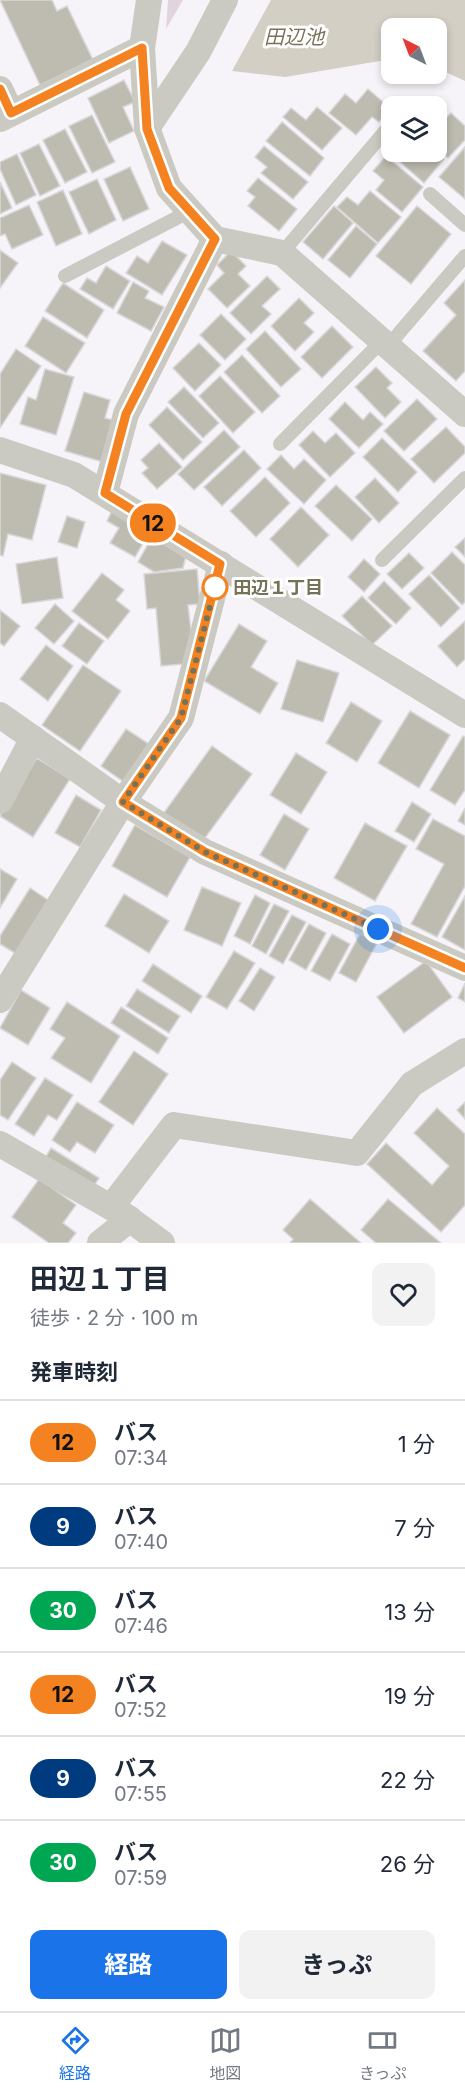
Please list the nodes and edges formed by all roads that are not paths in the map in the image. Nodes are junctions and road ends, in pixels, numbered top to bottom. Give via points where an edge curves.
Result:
1 (149, 0) edge
2 (225, 0) edge
3 (142, 48) junction
4 (0, 89) edge
5 (6, 116) edge
6 (147, 129) junction
7 (381, 136) edge
8 (430, 194) dead end
9 (190, 211) junction
10 (465, 225) edge
11 (215, 239) junction
12 (282, 253) junction
13 (465, 256) edge
14 (65, 276) dead end
15 (385, 344) junction
16 (465, 414) edge
17 (280, 444) dead end
18 (0, 450) edge
19 (465, 478) edge
20 (105, 493) junction
21 (382, 560) dead end
22 (220, 564) junction
23 (0, 715) edge
24 (465, 715) edge
25 (33, 738) junction
26 (0, 801) edge
27 (123, 802) junction
28 (465, 968) edge
29 (7, 973) edge
30 (0, 1000) edge
31 (465, 1051) edge
32 (0, 1144) edge
33 (121, 1213) junction
34 (100, 1243) edge
35 (162, 1243) edge

1 - 3 street
2 - 6 street via 198,52
3 - 5 street
3 - 6 street
4 - 5 street
6 - 9 street via 169,188
7 - 12 lane
8 - 10 lane
9 - 11 street
9 - 14 lane
11 - 12 street
11 - 20 street via 126,414
12 - 15 street
13 - 15 lane
15 - 16 street
15 - 17 lane
18 - 20 street via 74,475
19 - 21 lane
20 - 22 street
22 - 24 street
22 - 27 street via 181,718
23 - 25 street
25 - 26 street
25 - 27 street
27 - 28 street via 205,852
27 - 29 street
29 - 30 street
31 - 33 street via 412,1084 357,1153 174,1125
32 - 33 street
33 - 34 street
33 - 35 street

